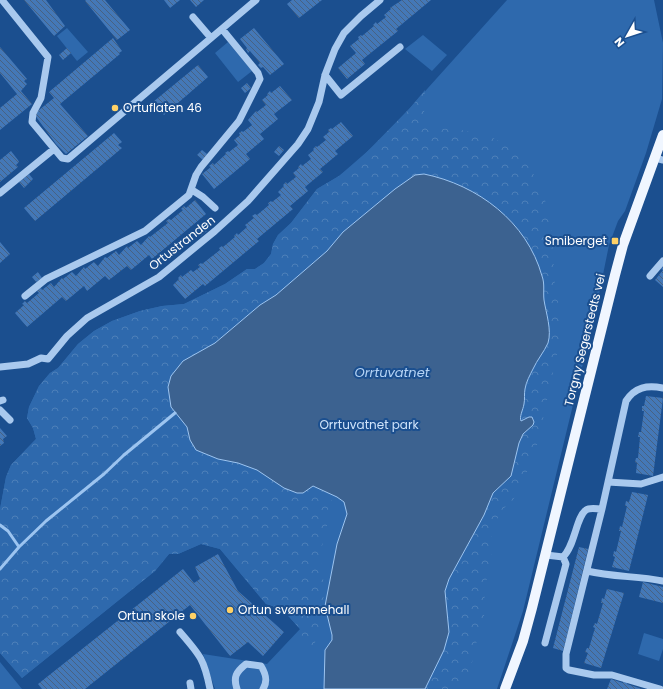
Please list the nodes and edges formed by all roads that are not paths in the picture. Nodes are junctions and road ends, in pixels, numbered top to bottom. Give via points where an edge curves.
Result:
1 (2, 0) edge
2 (256, 0) edge
3 (380, 0) edge
4 (193, 17) dead end
5 (222, 29) junction
6 (211, 38) junction
7 (400, 47) dead end
8 (325, 75) junction
9 (663, 134) edge
10 (54, 149) junction
11 (659, 159) edge
12 (192, 190) junction
13 (0, 193) edge
14 (215, 208) dead end
15 (663, 261) edge
16 (650, 276) dead end
17 (25, 296) dead end
18 (0, 367) edge
19 (663, 388) edge
20 (0, 410) edge
21 (10, 420) dead end
22 (663, 477) edge
23 (608, 482) junction
24 (602, 509) junction
25 (546, 555) junction
26 (563, 557) junction
27 (587, 571) junction
28 (663, 581) edge
29 (180, 632) dead end
30 (545, 643) dead end
31 (210, 689) edge
32 (237, 689) edge
33 (263, 689) edge
34 (506, 689) edge
35 (660, 689) edge

1 - 10 street via 48,57 41,98 32,113 32,122
2 - 5 street
3 - 8 street, Ortustranden via 344,33
4 - 6 street
5 - 6 street
5 - 12 street via 258,73 260,79 239,121 196,175
6 - 10 street via 68,158 62,158
7 - 8 street via 341,94
8 - 18 street, Ortustranden via 319,102 308,129 298,144 233,216 159,277 87,318 67,336 48,359 41,358 28,364
9 - 11 main road, Torgny Segerstedts vei
10 - 13 street
11 - 25 main road, Torgny Segerstedts vei via 623,245 614,275
12 - 14 street via 203,196
12 - 17 street via 185,199 145,231 46,279
15 - 16 street
19 - 23 street via 642,387 630,394 626,401
20 - 21 street
22 - 23 street via 640,484
23 - 24 street
24 - 26 street via 591,508 582,514 568,553
24 - 27 street
25 - 26 street
25 - 34 main road, Torgny Segerstedts vei via 523,641
26 - 30 street via 566,564
27 - 28 street
27 - 35 street via 566,654 566,668 588,674 612,675
29 - 31 street via 204,663
32 - 33 street via 236,674 246,664 261,666 264,670 266,681

